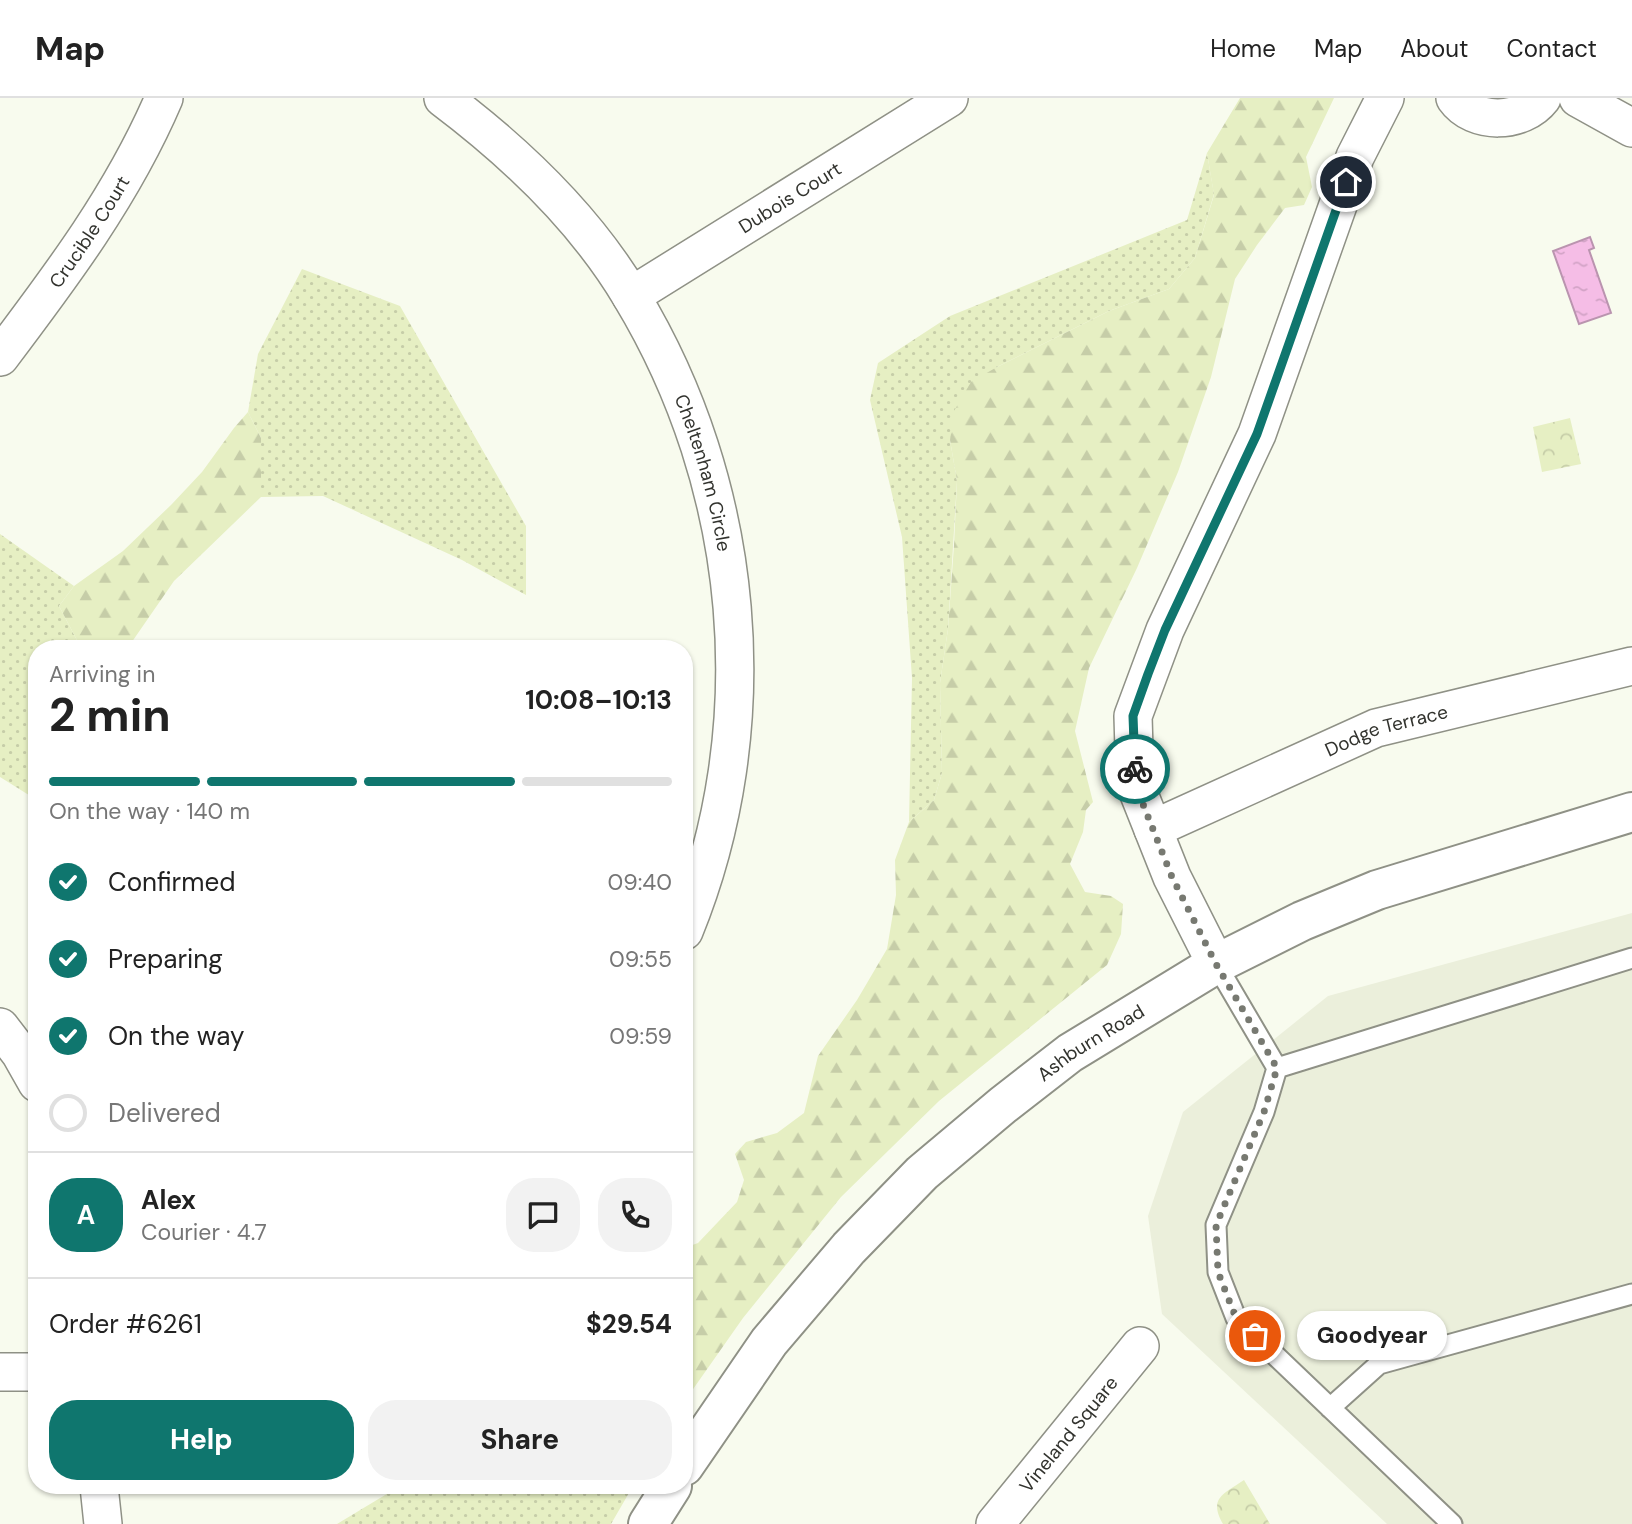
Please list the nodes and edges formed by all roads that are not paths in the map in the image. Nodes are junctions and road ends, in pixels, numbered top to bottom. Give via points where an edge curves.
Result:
1 (164, 98) edge
2 (443, 98) edge
3 (949, 98) edge
4 (1385, 98) edge
5 (1455, 98) edge
6 (1542, 98) edge
7 (1578, 98) edge
8 (1632, 128) edge
9 (631, 296) junction
10 (0, 357) edge
11 (1632, 666) edge
12 (1632, 812) edge
13 (1153, 830) junction
14 (693, 906) edge
15 (1632, 958) edge
16 (1216, 964) junction
17 (0, 1027) edge
18 (28, 1067) edge
19 (1277, 1068) junction
20 (1632, 1294) edge
21 (1140, 1346) dead end
22 (0, 1372) edge
23 (28, 1372) edge
24 (1331, 1408) junction
25 (693, 1452) edge
26 (100, 1494) edge
27 (667, 1494) edge
28 (103, 1524) edge
29 (648, 1524) edge
30 (995, 1524) edge
31 (1452, 1524) edge

1 - 10 street, Crucible Court via 123,182 78,253
2 - 9 street, Cheltenham Circle via 491,134 569,211
3 - 9 street, Dubois Court
4 - 13 street via 1355,157 1257,434 1165,630 1133,716 1135,784
5 - 6 street via 1476,115 1499,119 1521,114
7 - 8 street
9 - 14 street, Cheltenham Circle via 672,372 699,443 725,540 734,616 734,716 725,791
11 - 13 street, Dodge Terrace via 1376,727
12 - 16 main road, Ashburn Road via 1377,890 1301,921
13 - 16 street
15 - 19 lane
16 - 19 lane
16 - 25 main road, Ashburn Road via 1070,1053 922,1173 849,1248 769,1342
17 - 18 street
19 - 24 lane via 1264,1112 1216,1225 1218,1272 1236,1318
20 - 24 lane via 1379,1364
21 - 30 street, Vineland Square
22 - 23 street
24 - 31 lane
26 - 28 street
27 - 29 main road

